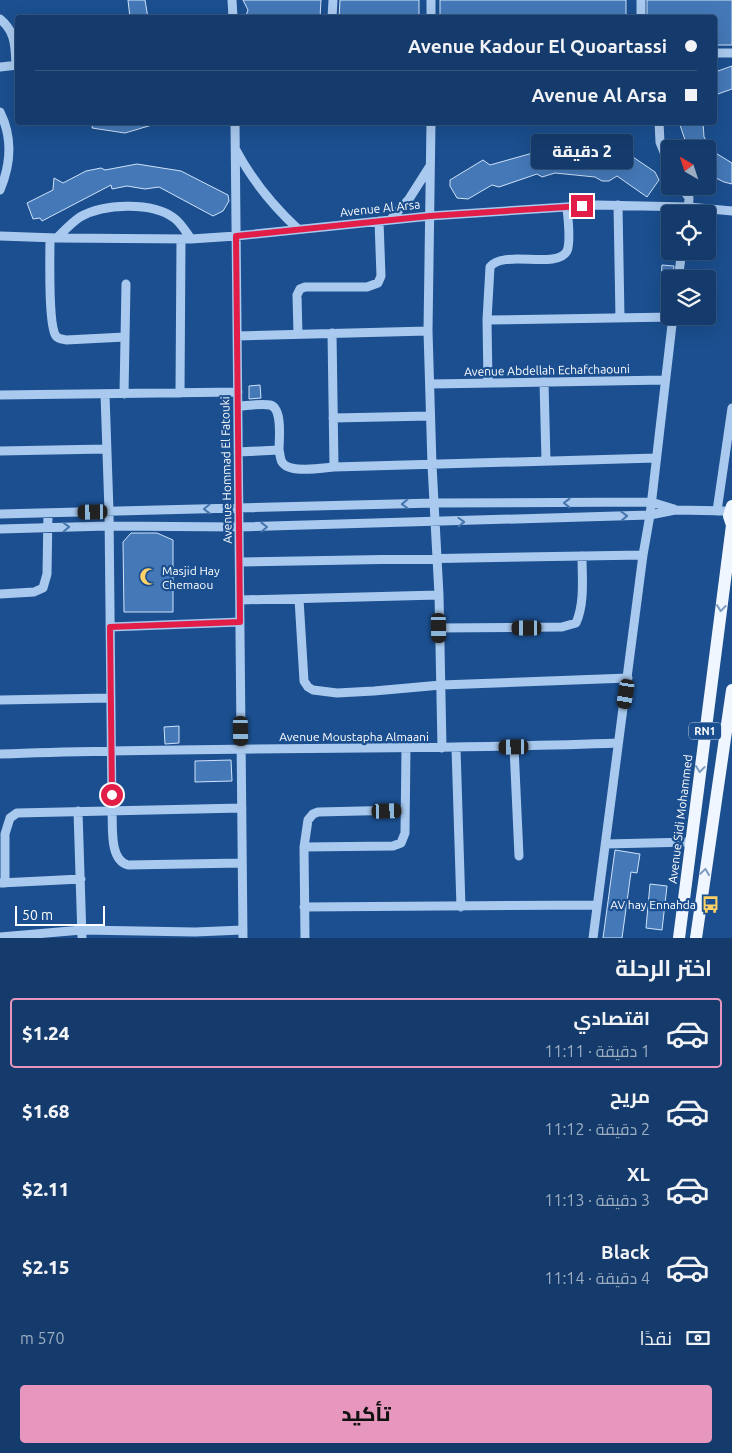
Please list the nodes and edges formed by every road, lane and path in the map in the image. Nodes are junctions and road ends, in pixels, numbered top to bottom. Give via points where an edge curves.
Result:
1 (232, 0) edge
2 (333, 0) edge
3 (431, 0) edge
4 (641, 0) edge
5 (233, 15) edge
6 (332, 15) edge
7 (431, 15) edge
8 (641, 15) edge
9 (0, 19) edge
10 (15, 41) edge
11 (717, 53) edge
12 (732, 53) edge
13 (15, 65) edge
14 (0, 67) edge
15 (0, 112) edge
16 (236, 125) edge
17 (431, 125) edge
18 (659, 125) edge
19 (661, 144) edge
20 (235, 148) junction
21 (430, 165) junction
22 (0, 190) edge
23 (618, 205) junction
24 (568, 208) junction
25 (661, 208) edge
26 (716, 211) edge
27 (732, 211) edge
28 (430, 216) junction
29 (390, 220) junction
30 (379, 221) junction
31 (298, 229) junction
32 (0, 236) edge
33 (236, 236) junction
34 (53, 238) junction
35 (181, 239) junction
36 (191, 239) junction
37 (126, 284) dead end
38 (661, 317) edge
39 (620, 318) junction
40 (487, 320) junction
41 (672, 325) edge
42 (428, 331) junction
43 (298, 334) junction
44 (332, 334) junction
45 (237, 336) junction
46 (125, 337) junction
47 (666, 380) junction
48 (544, 382) junction
49 (488, 383) junction
50 (430, 384) junction
51 (238, 392) junction
52 (180, 393) junction
53 (105, 394) junction
54 (124, 394) junction
55 (0, 395) edge
56 (238, 406) junction
57 (732, 408) edge
58 (430, 416) junction
59 (333, 418) junction
60 (106, 449) junction
61 (0, 450) edge
62 (279, 450) junction
63 (238, 452) junction
64 (656, 458) junction
65 (546, 461) junction
66 (432, 464) junction
67 (334, 467) junction
68 (651, 502) junction
69 (434, 503) junction
70 (239, 508) junction
71 (731, 509) edge
72 (674, 510) junction
73 (109, 511) junction
74 (717, 511) junction
75 (48, 513) junction
76 (0, 514) edge
77 (650, 515) junction
78 (435, 522) junction
79 (732, 525) edge
80 (108, 526) junction
81 (239, 527) junction
82 (47, 528) junction
83 (0, 529) edge
84 (643, 554) junction
85 (582, 556) junction
86 (437, 558) junction
87 (240, 562) junction
88 (0, 594) edge
89 (439, 595) junction
90 (299, 599) junction
91 (240, 600) junction
92 (240, 622) junction
93 (110, 627) junction
94 (439, 628) junction
95 (628, 678) junction
96 (440, 685) junction
97 (732, 690) edge
98 (110, 698) junction
99 (0, 700) edge
100 (618, 743) junction
101 (514, 747) junction
102 (406, 748) junction
103 (442, 748) junction
104 (456, 748) junction
105 (242, 749) junction
106 (111, 750) junction
107 (0, 754) edge
108 (242, 808) junction
109 (112, 810) junction
110 (404, 810) junction
111 (78, 811) junction
112 (691, 842) junction
113 (606, 844) junction
114 (304, 847) junction
115 (518, 856) dead end
116 (242, 863) junction
117 (81, 879) junction
118 (2, 883) edge
119 (597, 905) junction
120 (461, 907) junction
121 (304, 908) junction
122 (82, 934) edge
123 (243, 934) edge
124 (195, 935) edge
125 (0, 937) edge
126 (305, 938) edge
127 (593, 938) edge
128 (679, 938) edge
129 (696, 938) edge

1 - 5 street
2 - 6 street
3 - 7 street
4 - 8 street
9 - 10 street
11 - 12 street
13 - 14 street
15 - 22 street via 10,143 7,173
16 - 20 street, Avenue Hommad El Fatouki
17 - 21 street
18 - 19 street
20 - 31 street via 258,186
20 - 33 street, Avenue Hommad El Fatouki
21 - 28 street
21 - 29 street via 409,199
23 - 24 street, Avenue Al Arsa
23 - 25 street, Avenue Al Arsa
23 - 39 street
24 - 28 street, Avenue Al Arsa
24 - 40 street via 567,250 561,256 493,263 489,277
26 - 27 street, Avenue Al Arsa
28 - 29 street, Avenue Al Arsa
28 - 42 street
29 - 30 street, Avenue Al Arsa
30 - 31 street, Avenue Al Arsa
30 - 43 street via 381,276 378,283 366,287 300,289 297,295
31 - 33 street, Avenue Al Arsa
32 - 34 street, Avenue Al Arsa
33 - 36 street, Avenue Al Arsa
33 - 45 street, Avenue Hommad El Fatouki
34 - 35 street, Avenue Al Arsa
34 - 36 street via 85,215 104,208 121,207 164,212 178,222
34 - 46 street via 52,321 55,335 66,340
35 - 36 street, Avenue Al Arsa
35 - 52 street
37 - 46 street
38 - 39 street
39 - 40 street
40 - 49 street
41 - 47 street
42 - 44 street
42 - 50 street
43 - 44 street
43 - 45 street
44 - 59 street
45 - 51 street, Avenue Hommad El Fatouki
46 - 54 street
47 - 48 street, Avenue Abdellah Echafchaouni
47 - 64 street
48 - 49 street, Avenue Abdellah Echafchaouni
48 - 65 street
49 - 50 street, Avenue Abdellah Echafchaouni
50 - 58 street
51 - 52 street
51 - 56 street, Avenue Hommad El Fatouki
52 - 54 street
53 - 54 street
53 - 55 street
53 - 60 street
56 - 62 street via 270,405 276,408
56 - 63 street, Avenue Hommad El Fatouki
57 - 74 street
58 - 59 street
58 - 66 street
59 - 67 street
60 - 61 street
60 - 73 street
62 - 63 street
62 - 67 street via 287,467
63 - 70 street, Avenue Hommad El Fatouki
64 - 65 street
64 - 68 street
65 - 66 street
66 - 67 street
66 - 69 street
68 -> 69 street
68 - 72 street
68 - 77 street
69 -> 70 street
69 - 78 street
70 -> 73 street
70 - 81 street, Avenue Hommad El Fatouki
71 - 74 street
71 - 79 main road, RN1
72 - 74 street
72 - 77 street
73 - 75 street
73 - 80 street
75 - 76 street
75 - 82 street
78 -> 77 street
77 - 84 street
81 -> 78 street
78 - 86 street
79 -> 112 main road, Avenue Sidi Mohammed / RN1
80 - 81 street
82 -> 80 street
80 - 93 street
81 - 87 street, Avenue Hommad El Fatouki
82 - 83 street
82 - 88 street via 47,574 43,588 34,592
84 - 85 street
84 - 95 street
85 - 86 street
85 - 94 street via 582,602 576,623 562,627
86 - 87 street
86 - 89 street
87 - 91 street, Avenue Hommad El Fatouki
89 - 90 street
89 - 94 street
90 - 91 street
90 - 96 street via 303,675 308,687 337,693
91 - 92 street, Avenue Hommad El Fatouki
92 - 93 street
92 - 105 street, Avenue Hommad El Fatouki
93 - 98 street
94 - 96 street
95 - 96 street
95 - 100 street
96 - 103 street
129 -> 97 main road, RN1
98 - 99 street
98 - 106 street
100 - 101 street, Avenue Moustapha Almaani
100 - 113 street
101 - 104 street, Avenue Moustapha Almaani
101 - 115 street
102 - 103 street, Avenue Moustapha Almaani
102 - 105 street, Avenue Moustapha Almaani
102 - 110 street
103 - 104 street, Avenue Moustapha Almaani
104 - 120 street
105 - 106 street, Avenue Moustapha Almaani
105 - 108 street, Avenue Hommad El Fatouki
106 - 107 street, Avenue Moustapha Almaani
106 - 109 street
108 - 109 street
108 - 116 street, Avenue Hommad El Fatouki
109 - 111 street
109 - 116 street via 115,851 122,863
110 - 114 street via 318,812 308,820
110 - 114 street via 406,832 402,843 397,845
111 - 117 street
111 - 118 street via 17,813 10,818 5,834
112 - 113 street
112 - 128 main road, Avenue Sidi Mohammed / RN1
113 - 119 street
114 - 121 street
116 - 123 street, Avenue Hommad El Fatouki
117 - 118 street
117 - 122 street
119 - 120 street
119 - 127 street
120 - 121 street
121 - 126 street
122 - 124 street
122 - 125 street
123 - 124 street

